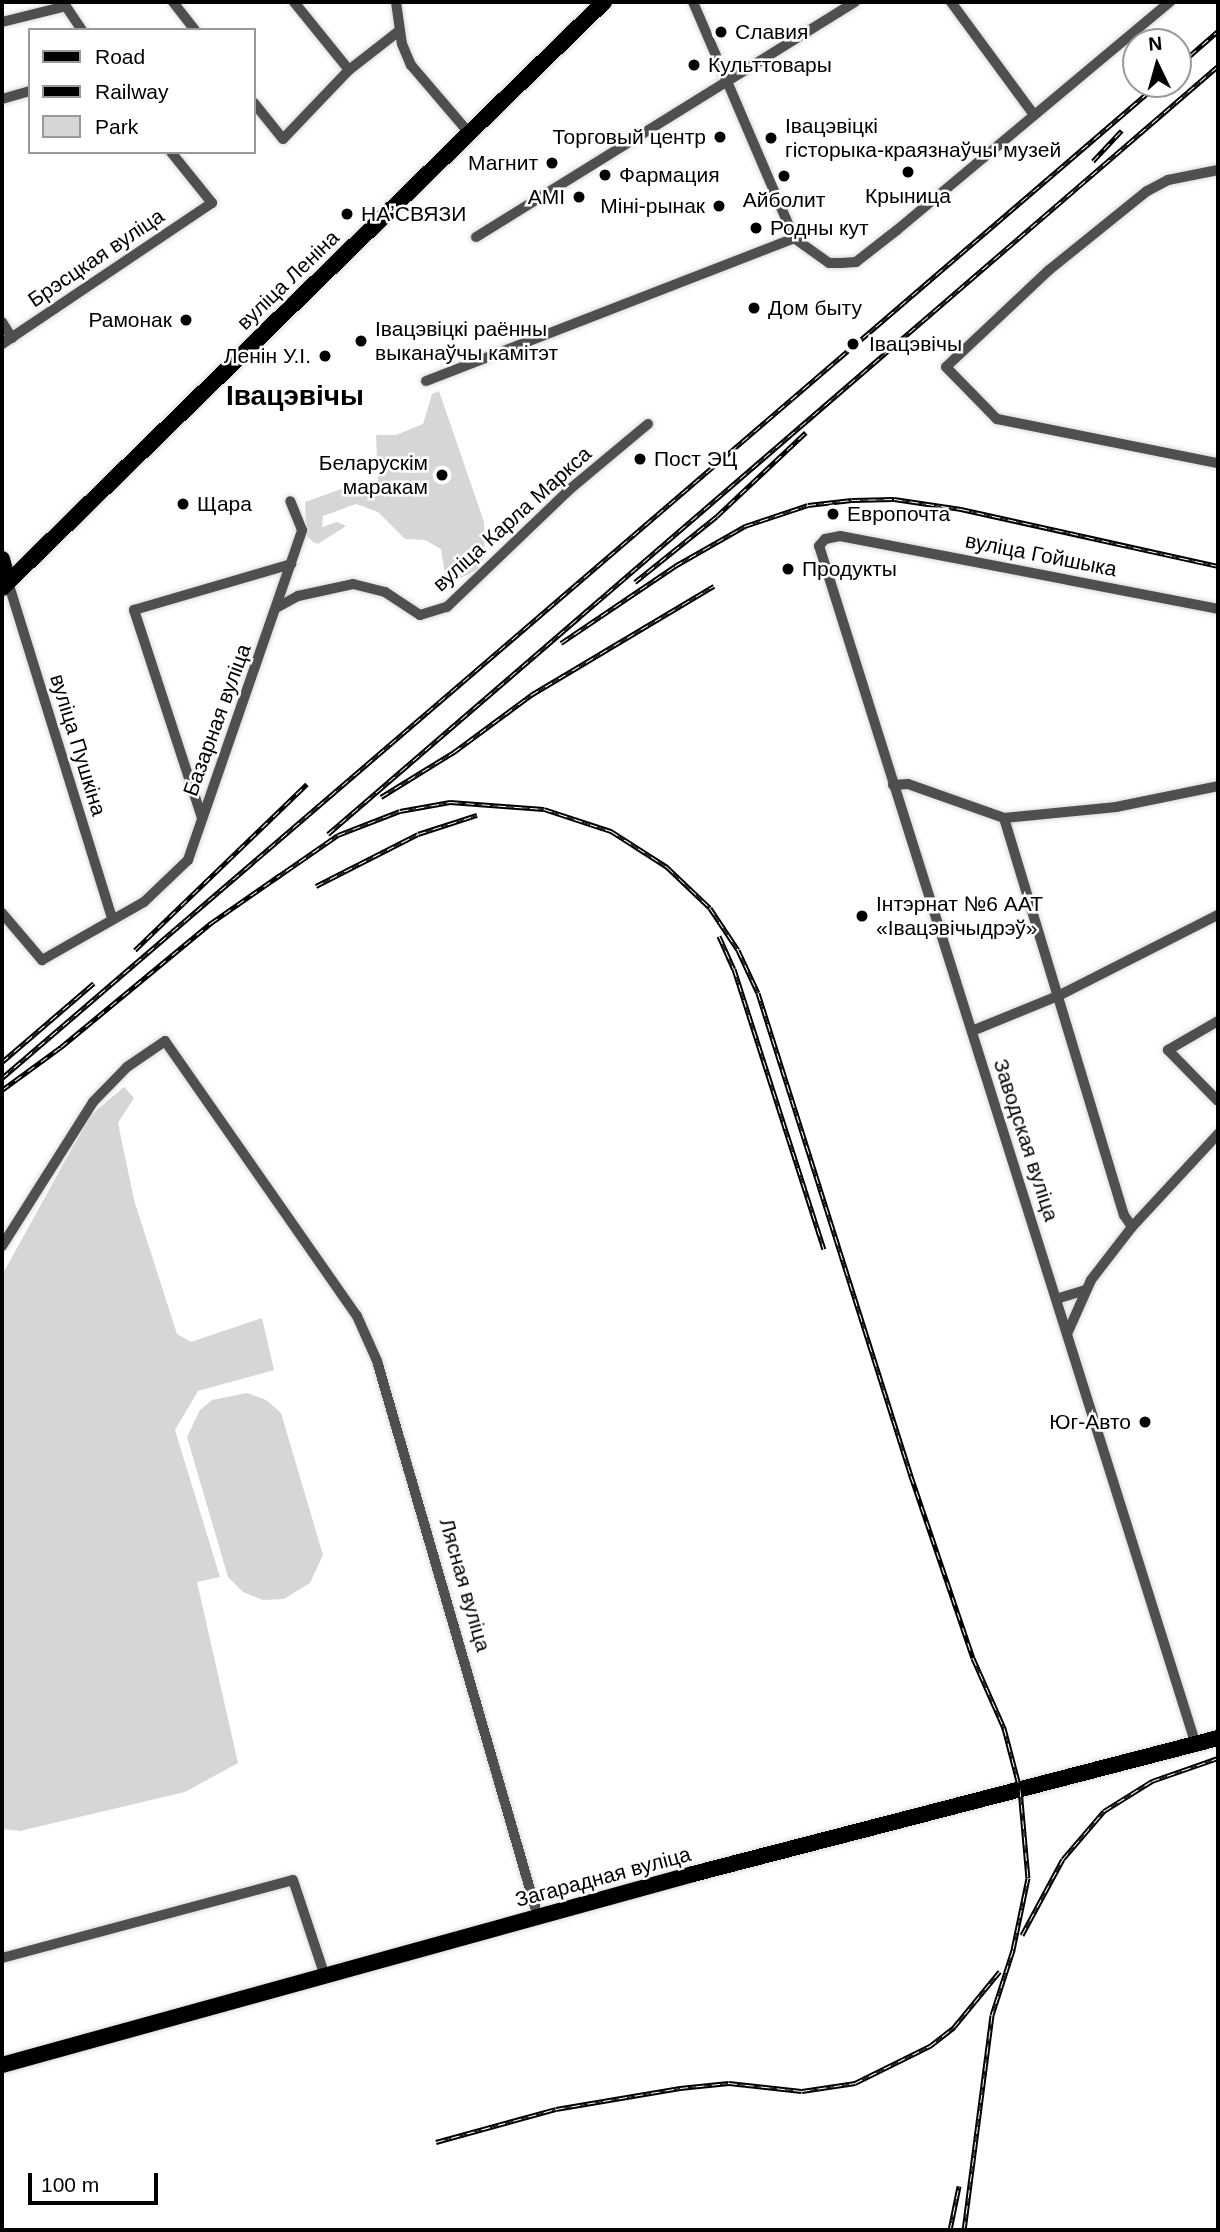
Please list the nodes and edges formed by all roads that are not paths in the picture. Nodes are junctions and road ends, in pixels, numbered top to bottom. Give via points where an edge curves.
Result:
1 (173, 2) edge
2 (294, 2) edge
3 (396, 2) edge
4 (604, 2) edge
5 (693, 2) edge
6 (855, 2) edge
7 (951, 2) edge
8 (1170, 2) edge
9 (64, 4) edge
10 (2, 22) edge
11 (81, 28) edge
12 (193, 28) edge
13 (399, 31) junction
14 (349, 69) junction
15 (727, 85) junction
16 (28, 92) edge
17 (2, 99) edge
18 (256, 105) edge
19 (1034, 115) junction
20 (470, 134) junction
21 (173, 154) edge
22 (1218, 170) edge
23 (476, 237) dead end
24 (794, 238) junction
25 (2, 322) edge
26 (7, 341) edge
27 (426, 381) dead end
28 (648, 425) dead end
29 (1218, 463) edge
30 (290, 501) dead end
31 (819, 546) joint
32 (2, 559) edge
33 (291, 564) junction
34 (5, 585) edge
35 (278, 607) junction
36 (1218, 609) edge
37 (893, 785) junction
38 (1218, 786) edge
39 (202, 818) junction
40 (1004, 818) junction
41 (2, 913) edge
42 (1218, 915) edge
43 (112, 919) junction
44 (1060, 995) junction
45 (1218, 1021) edge
46 (972, 1031) junction
47 (1218, 1101) edge
48 (1218, 1134) edge
49 (1132, 1227) junction
50 (2, 1245) edge
51 (1085, 1290) junction
52 (1056, 1300) junction
53 (1067, 1334) junction
54 (1218, 1738) edge
55 (1196, 1745) junction
56 (538, 1917) junction
57 (2, 1958) edge
58 (325, 1976) junction
59 (2, 2065) edge

1 - 12 street
2 - 14 street
3 - 13 street
4 - 20 main road, вуліца Леніна
5 - 15 street
6 - 15 street
7 - 19 street
8 - 19 street
9 - 10 street
9 - 11 street
13 - 14 street
13 - 20 street via 422,82
14 - 18 street via 283,139
15 - 23 street
15 - 24 street
16 - 17 street
19 - 24 street via 856,262 829,263
20 - 34 main road, вуліца Леніна
21 - 26 street, Брэсцкая вуліца via 212,203
22 - 29 street via 1168,180 1147,191 1049,270 946,367 997,419
24 - 27 street
25 - 26 street
28 - 35 street, вуліца Карла Маркса via 569,490 447,607 420,615 385,592 353,584 298,596
30 - 33 street, Базарная вуліца via 302,530
31 - 36 street, вуліца Гойшыка via 825,539 840,536
31 - 37 street, Заводская вуліца
32 - 34 main road
33 - 35 street, Базарная вуліца
33 - 39 street via 134,610
34 - 43 street, вуліца Пушкіна
35 - 39 street, Базарная вуліца
37 - 40 street via 908,784
37 - 46 street, Заводская вуліца
38 - 40 street via 1116,807
39 - 43 street, Базарная вуліца via 188,860 176,874 144,902
40 - 44 street
41 - 43 street, Базарная вуліца via 42,960
42 - 44 street
44 - 46 street
44 - 49 street via 1124,1215
45 - 47 street via 1168,1050
46 - 52 street, Заводская вуліца
48 - 49 street
49 - 51 street
50 - 56 street, Лясная вуліца via 93,1102 127,1067 165,1041 357,1316 377,1361
51 - 52 street
51 - 53 street
52 - 53 street, Заводская вуліца
53 - 55 street, Заводская вуліца
54 - 55 main road, Загарадная вуліца
55 - 56 main road, Загарадная вуліца
56 - 58 main road, Загарадная вуліца
57 - 58 street via 293,1880
58 - 59 main road, Загарадная вуліца

